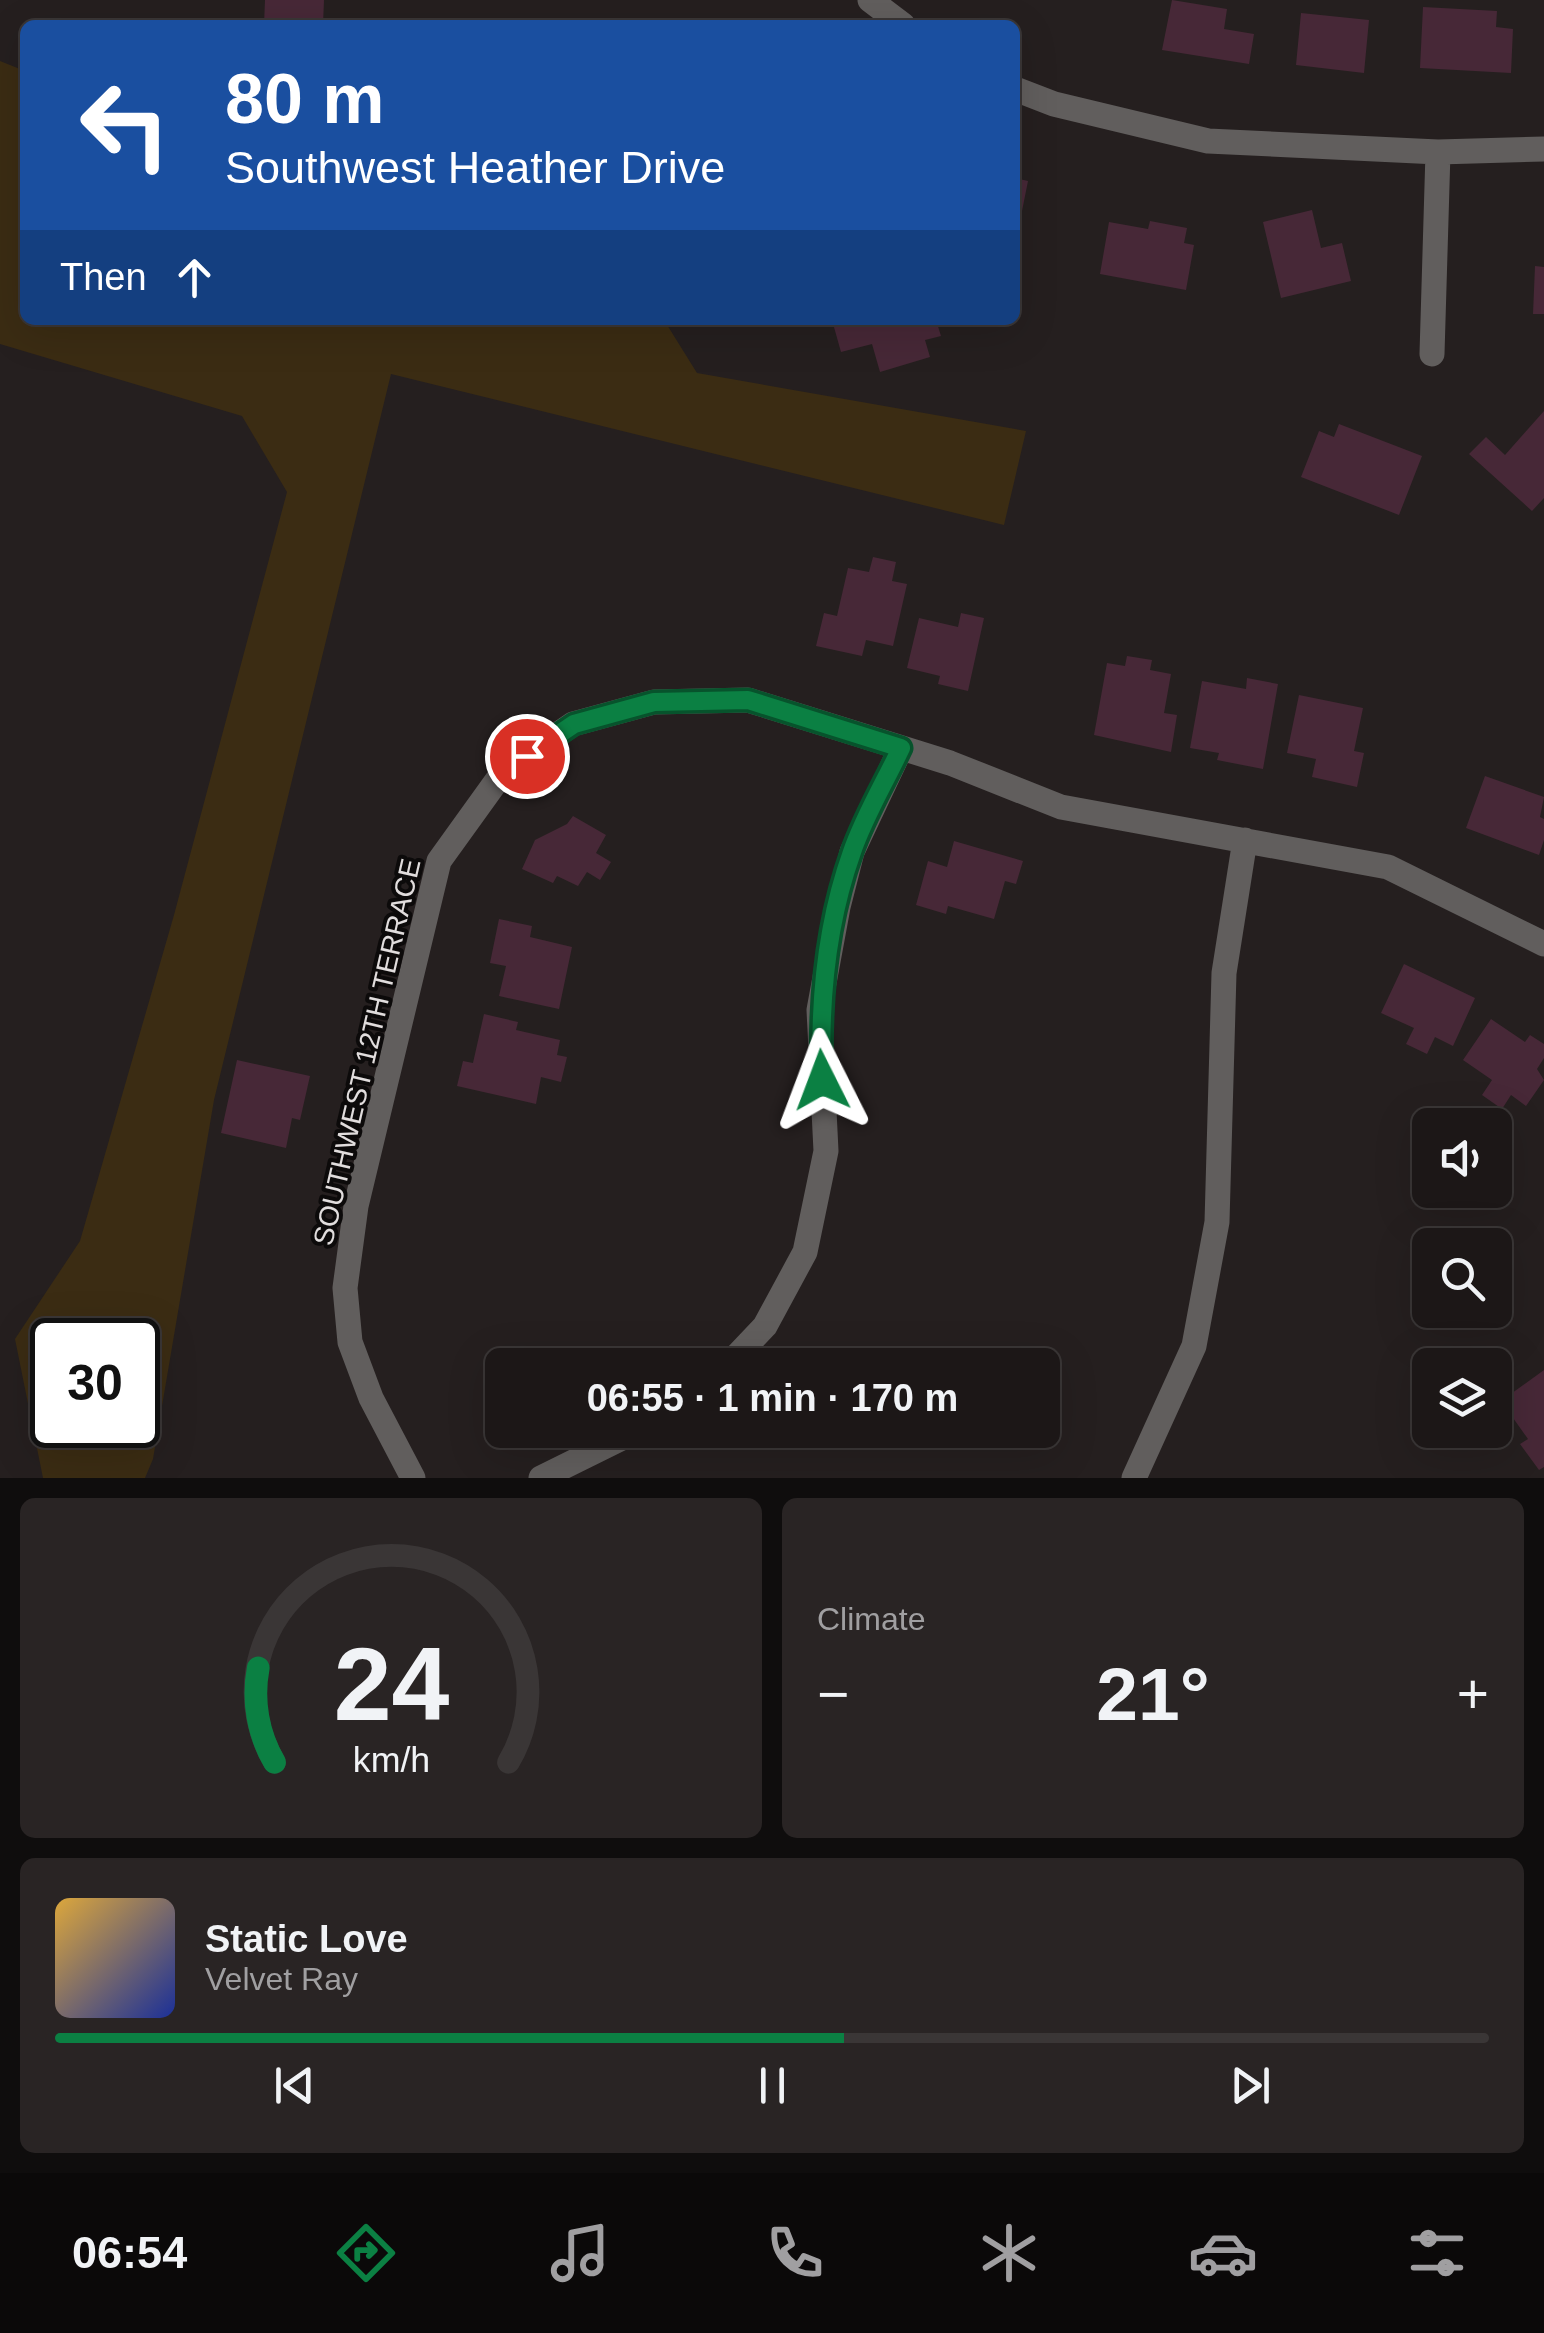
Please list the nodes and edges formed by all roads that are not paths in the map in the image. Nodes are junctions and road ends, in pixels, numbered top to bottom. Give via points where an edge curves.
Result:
1 (1020, 90) edge
2 (1544, 148) edge
3 (1438, 152) junction
4 (1432, 354) dead end
5 (901, 748) junction
6 (1245, 840) junction
7 (1544, 944) edge
8 (744, 1348) edge
9 (602, 1448) edge
10 (412, 1478) edge
11 (541, 1478) edge
12 (1134, 1478) edge

1 - 3 street via 1208,141
2 - 3 street
3 - 4 street
5 - 6 street, SOUTHWEST 12TH TERRACE via 1061,807
5 - 8 street via 852,852 835,924 819,1010 826,1151 805,1252 765,1326
5 - 10 street, SOUTHWEST 12TH TERRACE via 748,700 654,702 574,724 503,772 439,861 356,1206 344,1288 350,1342
6 - 7 street, SOUTHWEST 12TH TERRACE via 1388,868
6 - 12 street via 1224,973 1217,1222 1194,1346
9 - 11 street

